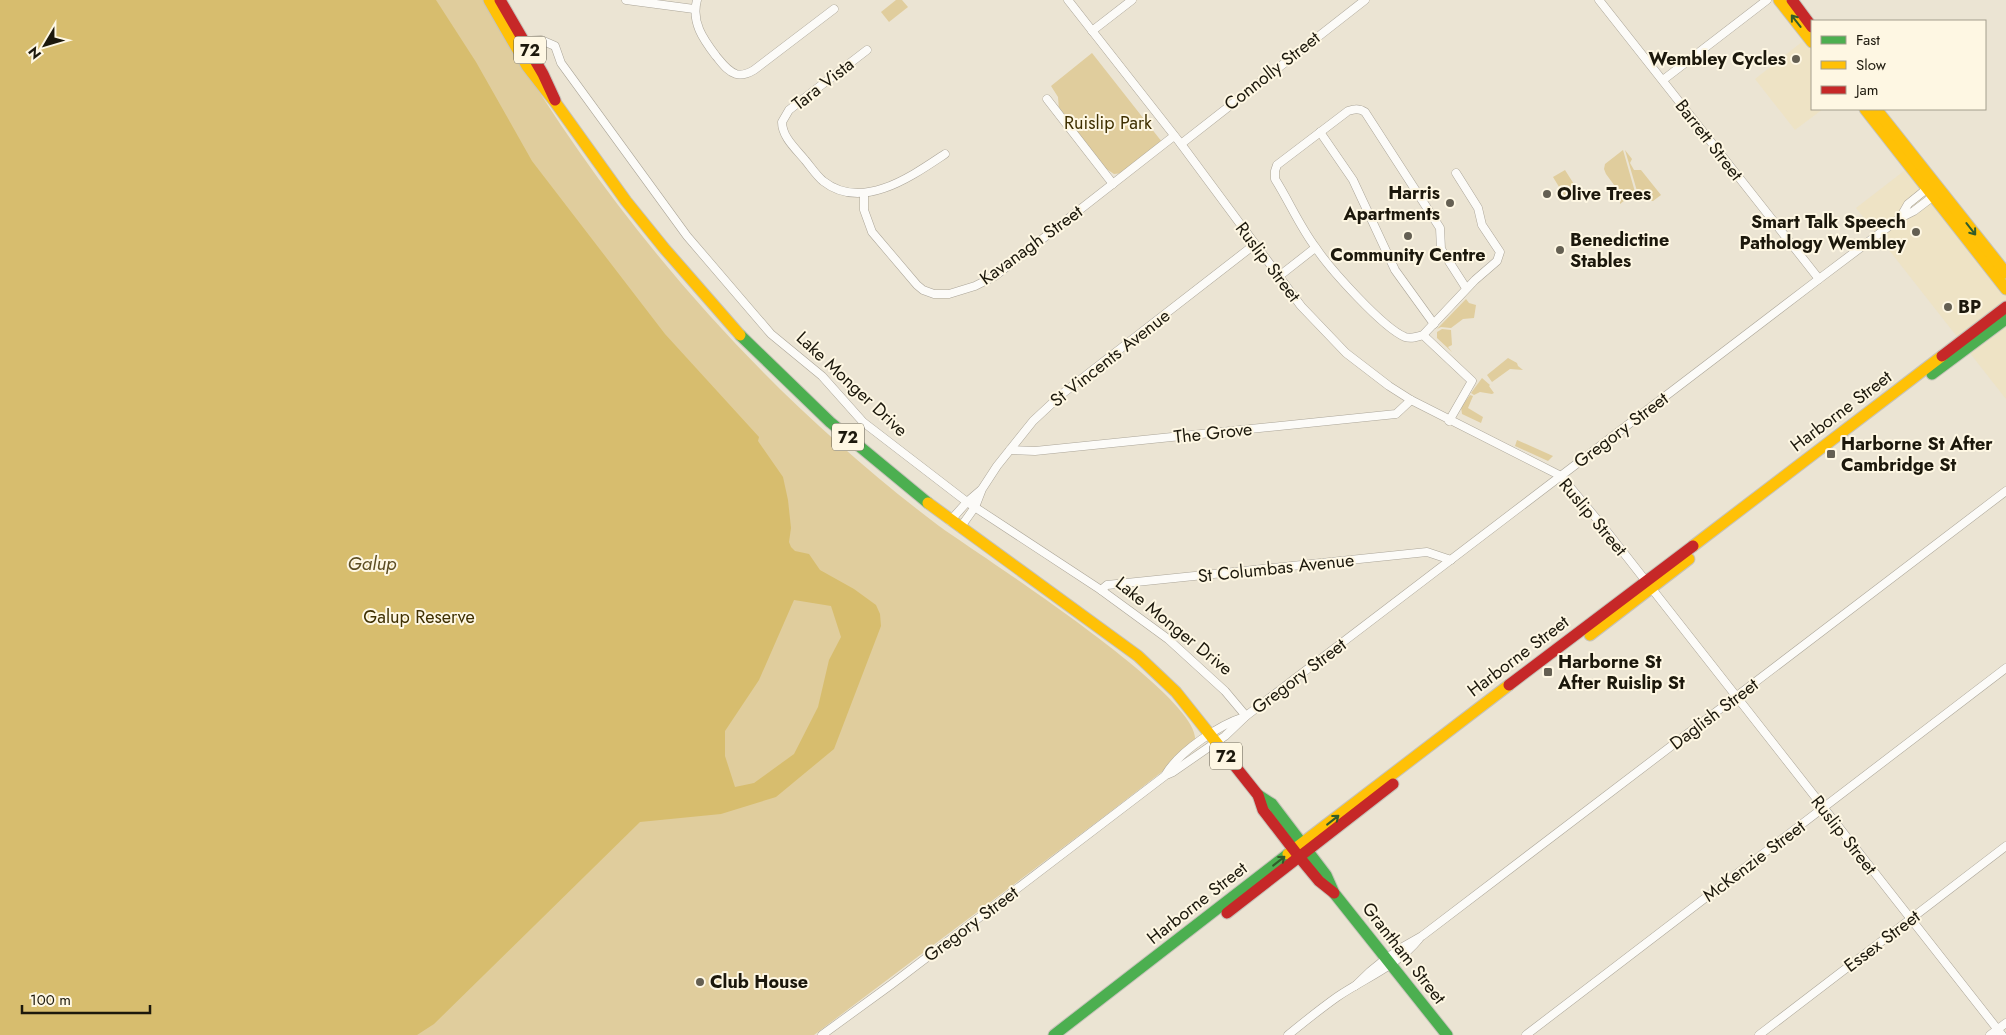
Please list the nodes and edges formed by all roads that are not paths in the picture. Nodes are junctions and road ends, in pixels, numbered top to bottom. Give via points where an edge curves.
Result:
1 (489, 0) edge
2 (500, 0) edge
3 (626, 0) edge
4 (697, 0) edge
5 (1068, 0) edge
6 (1132, 0) edge
7 (1365, 0) edge
8 (1600, 0) edge
9 (1767, 0) edge
10 (1779, 0) edge
11 (1792, 0) edge
12 (694, 9) junction
13 (834, 10) dead end
14 (1811, 26) edge
15 (1092, 31) junction
16 (1811, 41) edge
17 (518, 42) junction
18 (867, 50) dead end
19 (1663, 80) junction
20 (1047, 99) dead end
21 (1866, 110) edge
22 (1877, 110) edge
23 (1320, 132) junction
24 (1174, 136) junction
25 (1181, 144) junction
26 (946, 154) dead end
27 (1456, 173) dead end
28 (1113, 184) junction
29 (1934, 190) junction
30 (864, 194) junction
31 (1254, 245) junction
32 (1316, 248) junction
33 (2006, 273) edge
34 (1278, 277) junction
35 (1819, 279) junction
36 (1466, 288) junction
37 (2006, 289) edge
38 (2006, 307) edge
39 (2006, 319) edge
40 (1434, 324) junction
41 (1423, 335) junction
42 (1411, 400) junction
43 (1450, 421) junction
44 (1010, 450) junction
45 (1561, 476) junction
46 (982, 489) junction
47 (2006, 491) edge
48 (967, 502) junction
49 (975, 507) junction
50 (950, 521) junction
51 (960, 528) junction
52 (1451, 560) junction
53 (1648, 586) junction
54 (1101, 590) junction
55 (2006, 668) edge
56 (1735, 697) junction
57 (1246, 716) junction
58 (1212, 738) junction
59 (1823, 808) junction
60 (2006, 846) edge
61 (1301, 851) junction
62 (1911, 919) junction
63 (1389, 961) junction
64 (2006, 1023) edge
65 (2000, 1032) edge
66 (822, 1035) edge
67 (1054, 1035) edge
68 (1066, 1035) edge
69 (1288, 1035) edge
70 (1447, 1035) edge
71 (1526, 1035) edge
72 (1759, 1035) edge
73 (1990, 1035) edge

1 - 17 main road, 72
2 - 17 main road, 72
3 - 12 street
4 - 12 street
5 - 15 street, Ruslip Street
6 - 15 street
7 - 25 street, Connolly Street
8 - 19 street, Barrett Street
9 - 19 street
16 -> 10 main road
11 - 14 main road
12 - 13 street via 702,38 724,66 740,75 754,70
15 - 24 street, Ruslip Street
17 - 48 street, Lake Monger Drive via 541,40 555,46 561,63 687,236 771,334 822,376 863,422
17 - 50 main road, 72 via 541,88 555,102 629,207 710,304 825,418
18 - 30 street, Tara Vista via 789,110 782,125 785,136 822,180 835,187
19 - 35 street, Barrett Street
20 - 28 street
21 - 29 main road
22 - 29 main road
23 - 32 street via 1277,165 1275,171 1276,179
23 - 36 street via 1348,111 1357,109 1365,112 1440,228 1441,250
23 - 40 street via 1353,180 1395,270
24 - 25 street, Ruslip Street
24 - 28 street, Kavanagh Street
25 - 31 street, Ruslip Street
26 - 30 street via 906,179
27 - 36 street via 1478,208 1482,225 1500,252 1497,261
28 - 30 street, Kavanagh Street via 995,276 975,286 940,295 917,285 876,239 866,217
29 -> 33 main road
29 - 35 street, Gregory Street via 1914,211
29 - 37 main road
31 - 34 street, Ruslip Street
31 - 44 street, St Vincents Avenue via 1062,394 1033,421
32 - 34 street
32 - 41 street via 1384,322 1406,338
34 - 42 street, Ruslip Street via 1346,353
35 - 45 street, Gregory Street
36 - 40 street
38 - 53 main road, Harborne Street
39 - 53 main road, Harborne Street
40 - 41 street
41 - 43 street via 1472,381
42 - 43 street, Ruslip Street
42 - 44 street, The Grove via 1396,414 1035,451
43 - 45 street, Ruslip Street
44 - 46 street, St Vincents Avenue
45 - 52 street, Gregory Street
45 - 53 street, Ruslip Street
46 - 48 street, St Vincents Avenue
46 - 49 street, St Vincents Avenue
47 - 56 street, Daglish Street
48 - 49 street, Lake Monger Drive
48 - 50 street, St Vincents Avenue
49 - 51 street, St Vincents Avenue
49 - 54 street, Lake Monger Drive
50 - 51 main road, 72
51 - 58 main road, Grantham Street / 72 via 1131,650 1163,679
52 - 54 street, St Columbas Avenue via 1427,552 1107,585
52 - 57 street, Gregory Street
53 - 56 street, Ruslip Street
53 - 61 main road, Harborne Street
54 - 57 street, Lake Monger Drive via 1168,639 1226,691
55 - 59 street, McKenzie Street
56 - 59 street, Ruslip Street
56 - 63 street, Daglish Street via 1422,936 1410,950
57 - 58 street, Gregory Street via 1234,729
58 - 61 main road, Grantham Street / 72 via 1258,795 1263,810
58 - 66 street, Gregory Street via 1173,772
59 - 62 street, Ruslip Street
59 - 71 street, McKenzie Street
60 - 62 street, Essex Street
61 - 63 main road, Grantham Street / 72 via 1319,881 1334,893
67 -> 61 main road, Harborne Street
61 - 68 main road, Harborne Street
62 - 65 street, Ruslip Street
62 - 72 street, Essex Street
63 - 69 street, Daglish Street
63 - 70 main road, Grantham Street / 72
64 - 65 street
65 - 73 street

